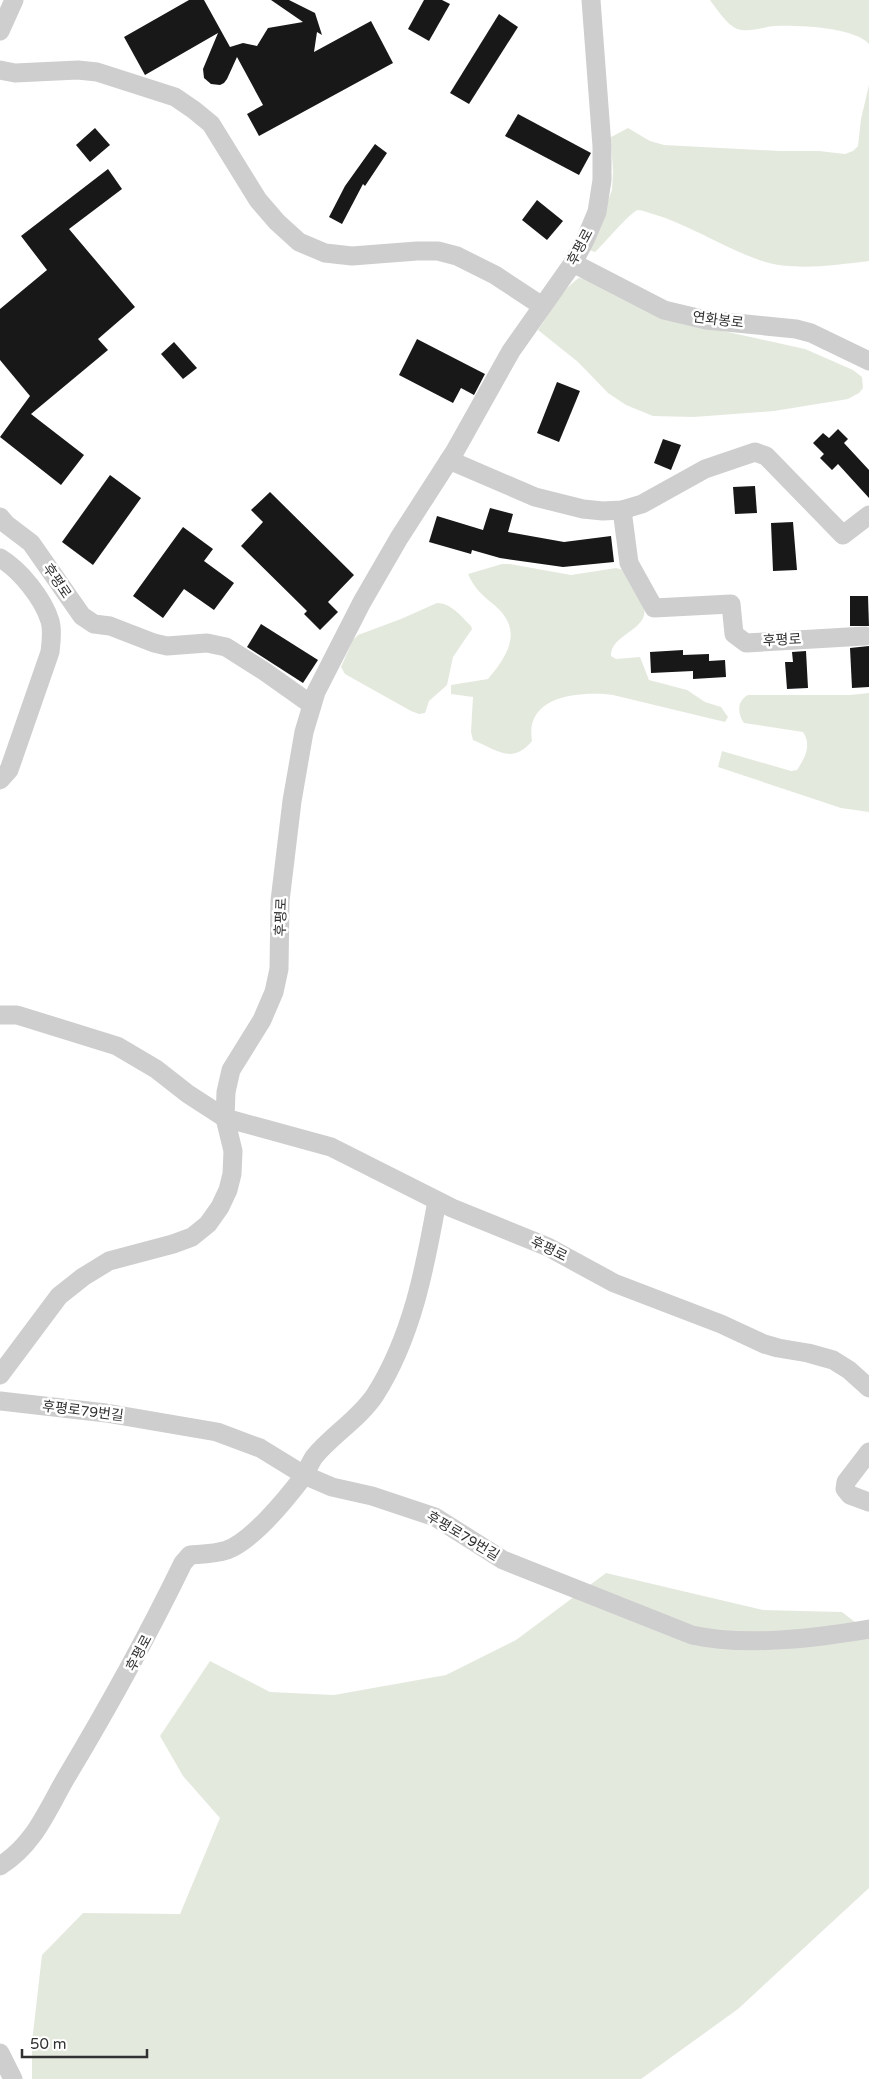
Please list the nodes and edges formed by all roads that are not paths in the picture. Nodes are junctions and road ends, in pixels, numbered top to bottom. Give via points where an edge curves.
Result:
1 (14, 0) edge
2 (591, 0) edge
3 (0, 31) edge
4 (0, 70) edge
5 (573, 263) junction
6 (542, 306) junction
7 (869, 361) edge
8 (449, 460) junction
9 (622, 510) junction
10 (869, 515) edge
11 (0, 517) edge
12 (0, 558) edge
13 (865, 636) dead end
14 (312, 705) junction
15 (0, 780) edge
16 (0, 1015) edge
17 (225, 1118) junction
18 (437, 1201) junction
19 (0, 1375) edge
20 (869, 1388) edge
21 (0, 1401) edge
22 (869, 1452) edge
23 (304, 1475) junction
24 (869, 1502) edge
25 (869, 1629) edge
26 (0, 1866) edge
27 (0, 2053) edge
28 (13, 2079) edge

1 - 3 street
2 - 5 street, 후평로 via 602,180 597,212
4 - 6 street via 15,73 97,72 176,97 211,124 258,200 299,242 325,253 352,256 417,251 438,251 457,256 495,275
5 - 6 street, 후평로
5 - 7 street, 연화봉로 via 664,310 706,320 796,329
6 - 8 street, 후평로 via 511,351
8 - 9 street via 535,497 583,509
8 - 14 street, 후평로 via 362,602
9 - 10 street via 642,504 705,469 755,452 766,456 843,536
9 - 13 street, 후평로 via 629,563 654,608 731,604 734,634 746,642
11 - 14 street, 후평로 via 31,543 82,616 94,624 110,626 167,646 207,643 226,648
12 - 15 street via 14,566 25,579 50,621 52,635 50,652 9,770
14 - 17 street, 후평로 via 292,801 280,901 279,969 274,992 262,1020 231,1070
16 - 17 street, 후평로 via 17,1015 117,1046
17 - 18 street, 후평로 via 331,1148
17 - 19 street, 후평로 via 233,1151 232,1174 220,1207 208,1224 192,1237 109,1261 82,1277 59,1296
18 - 20 street, 후평로 via 548,1247 614,1283 764,1344 833,1360
18 - 23 street, 후평로 via 428,1255 412,1315 391,1366 375,1396 314,1458
21 - 23 street, 후평로79번길 via 106,1412 217,1432 260,1448
22 - 24 street via 846,1482 845,1489 850,1495
23 - 25 street, 후평로79번길 via 332,1487 372,1496 435,1517 503,1560 692,1634 742,1640 827,1636
23 - 26 street, 후평로 via 283,1502 248,1536 230,1549 214,1554 190,1555 183,1563 135,1660 41,1824 24,1848
27 - 28 street

